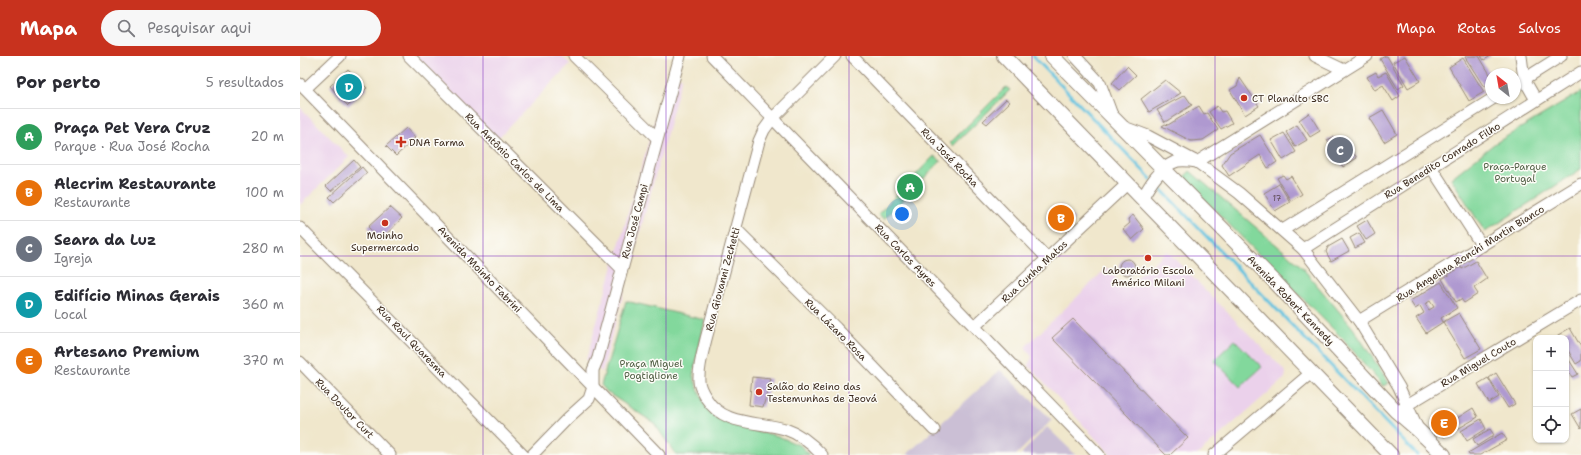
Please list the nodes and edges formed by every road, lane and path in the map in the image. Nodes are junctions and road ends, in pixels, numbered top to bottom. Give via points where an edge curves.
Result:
1 (340, 56) edge
2 (409, 56) edge
3 (574, 56) edge
4 (680, 56) edge
5 (712, 56) edge
6 (835, 56) edge
7 (852, 56) edge
8 (1004, 56) edge
9 (1052, 56) edge
10 (1075, 56) edge
11 (1315, 56) edge
12 (1367, 56) edge
13 (1521, 56) edge
14 (1561, 56) edge
15 (1520, 68) edge
16 (1344, 70) junction
17 (1581, 72) edge
18 (1521, 81) edge
19 (1521, 84) edge
20 (302, 86) edge
21 (1536, 100) junction
22 (1485, 104) edge
23 (772, 119) junction
24 (1117, 122) junction
25 (657, 138) junction
26 (1197, 162) junction
27 (1431, 167) junction
28 (1161, 172) junction
29 (1128, 183) junction
30 (1581, 184) edge
31 (1144, 196) junction
32 (300, 228) edge
33 (736, 229) junction
34 (1283, 230) junction
35 (1482, 246) junction
36 (1303, 249) junction
37 (1047, 258) junction
38 (621, 268) junction
39 (1581, 300) edge
40 (1359, 321) junction
41 (975, 326) junction
42 (300, 362) edge
43 (1311, 373) junction
44 (593, 387) junction
45 (1401, 408) junction
46 (934, 430) dead end
47 (390, 455) edge
48 (523, 455) edge
49 (532, 455) edge
50 (659, 455) edge
51 (822, 455) edge
52 (1100, 455) edge
53 (1214, 455) edge
54 (1391, 455) edge
55 (1444, 455) edge

1 - 20 street
2 - 38 street, Rua Antônio Carlos de Lima
3 - 25 street
4 - 25 street, Rua José Campi
5 - 23 street, Rua Carlos Ayres
6 - 23 street, Rua Giovanni Zechetti
7 - 37 street, Rua José Rocha
8 - 29 main road
9 - 24 main road, Avenida Robert Kennedy
10 - 24 street, Avenida Robert Kennedy via 1100,83
11 - 16 street
12 - 16 street
13 - 15 street
14 - 18 street
16 - 26 street
17 - 21 street, Rua Benedito Conrado Filho
19 - 21 street
20 - 44 street, Avenida Moinho Fabrini
21 - 27 street, Rua Benedito Conrado Filho
22 - 34 street
23 - 33 street, Rua Giovanni Zechetti via 759,142
23 - 41 street, Rua Carlos Ayres
24 - 26 street, Avenida Robert Kennedy
24 - 28 main road, Avenida Robert Kennedy
25 - 38 street, Rua José Campi
26 - 28 street via 1177,161
26 - 34 street, Avenida Robert Kennedy
27 - 35 street
27 - 36 street, Rua Benedito Conrado Filho
28 - 31 street
28 - 45 main road, Avenida Robert Kennedy
29 - 31 main road
29 - 37 street, Rua Cunha Matos
30 - 35 street, Rua Angelina Ronchi Martin Bianco
31 - 43 main road
32 - 48 street, Rua Raul Quaresma
33 - 46 street, Rua Lázaro Rosa
33 - 51 street, Rua Giovanni Zechetti via 706,339 699,370 699,383 708,401 728,417 785,429 800,436
34 - 36 street, Avenida Robert Kennedy
35 - 40 street, Rua Angelina Ronchi Martin Bianco
36 - 40 street, Avenida Robert Kennedy
37 - 41 street, Rua Cunha Matos
38 - 44 street, Rua José Campi via 593,370
39 - 45 street, Rua Miguel Couto
40 - 45 street, Avenida Robert Kennedy via 1388,368
41 - 52 street, Rua Carlos Ayres
42 - 47 street, Rua Doutor Curt
43 - 53 street
43 - 54 main road
44 - 49 street via 589,399
44 - 50 street, Avenida Moinho Fabrini
45 - 55 main road, Avenida Robert Kennedy via 1418,430

